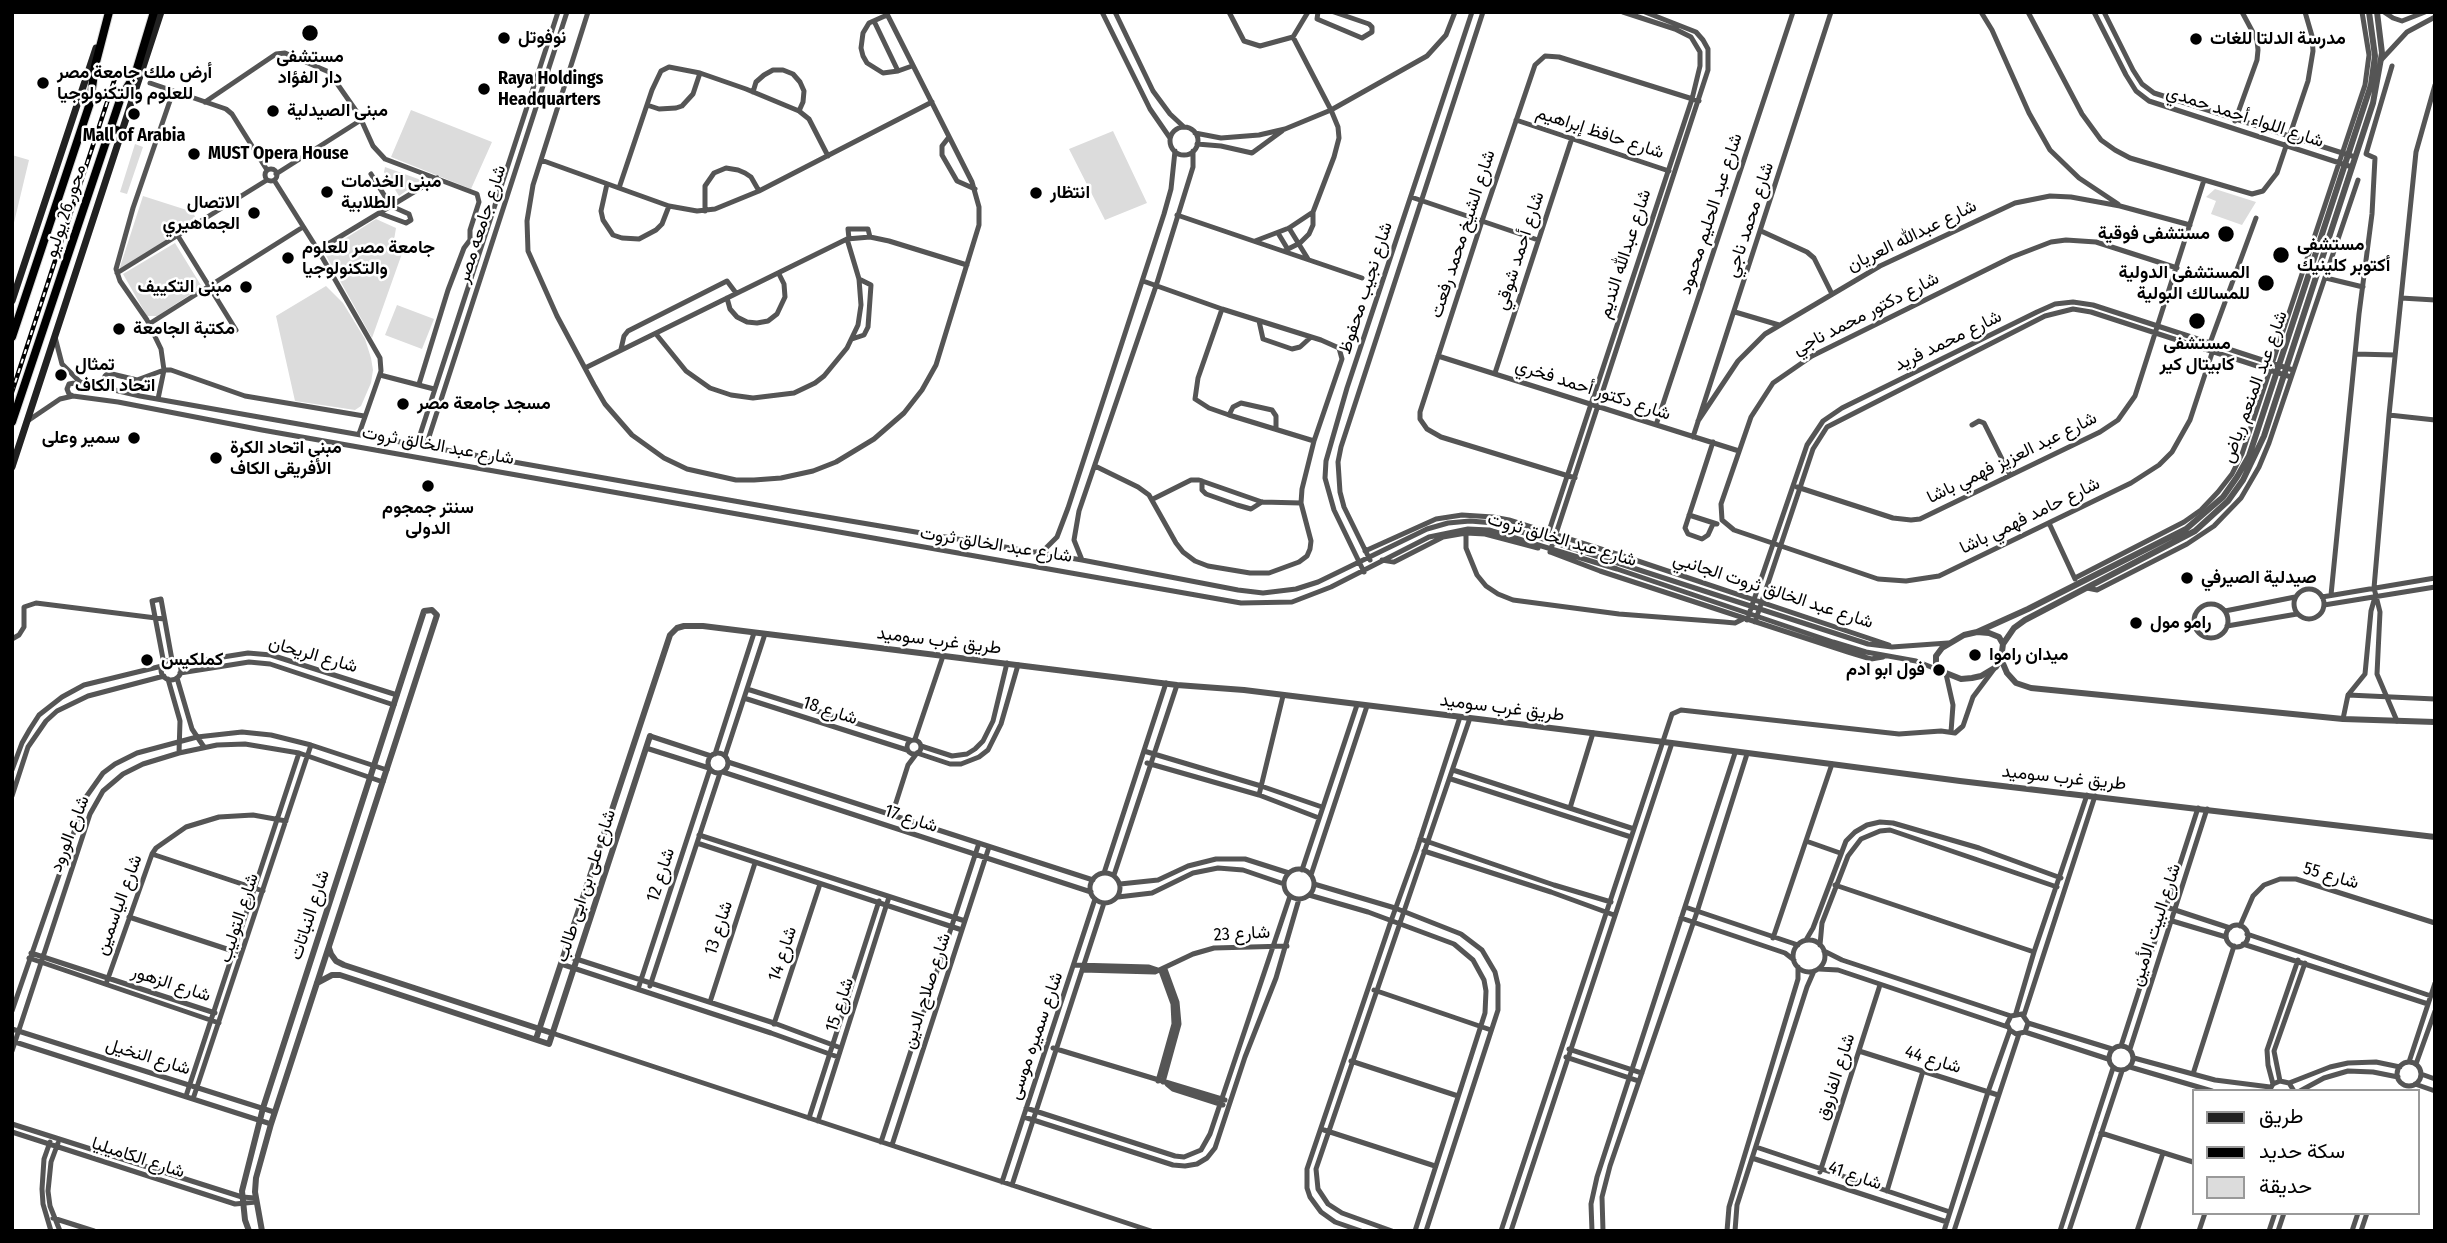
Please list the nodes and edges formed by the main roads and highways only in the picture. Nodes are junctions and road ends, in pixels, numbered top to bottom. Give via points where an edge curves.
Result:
1 (109, 12) edge
2 (155, 12) edge
3 (161, 12) edge
4 (104, 27) junction
5 (110, 128) junction
6 (123, 132) junction
7 (66, 144) junction
8 (76, 147) junction
9 (12, 301) edge
10 (12, 337) edge
11 (13, 417) edge
12 (12, 467) edge

1 - 4 highway, محور 26 يوليو
2 - 5 highway, محور 26 يوليو via 135,75
3 - 6 main road
4 - 7 main road
4 - 8 highway, محور 26 يوليو via 90,103
5 - 6 highway
5 - 11 highway, محور 26 يوليو
6 - 12 main road
7 - 8 highway
7 - 9 main road
8 - 10 highway, محور 26 يوليو

